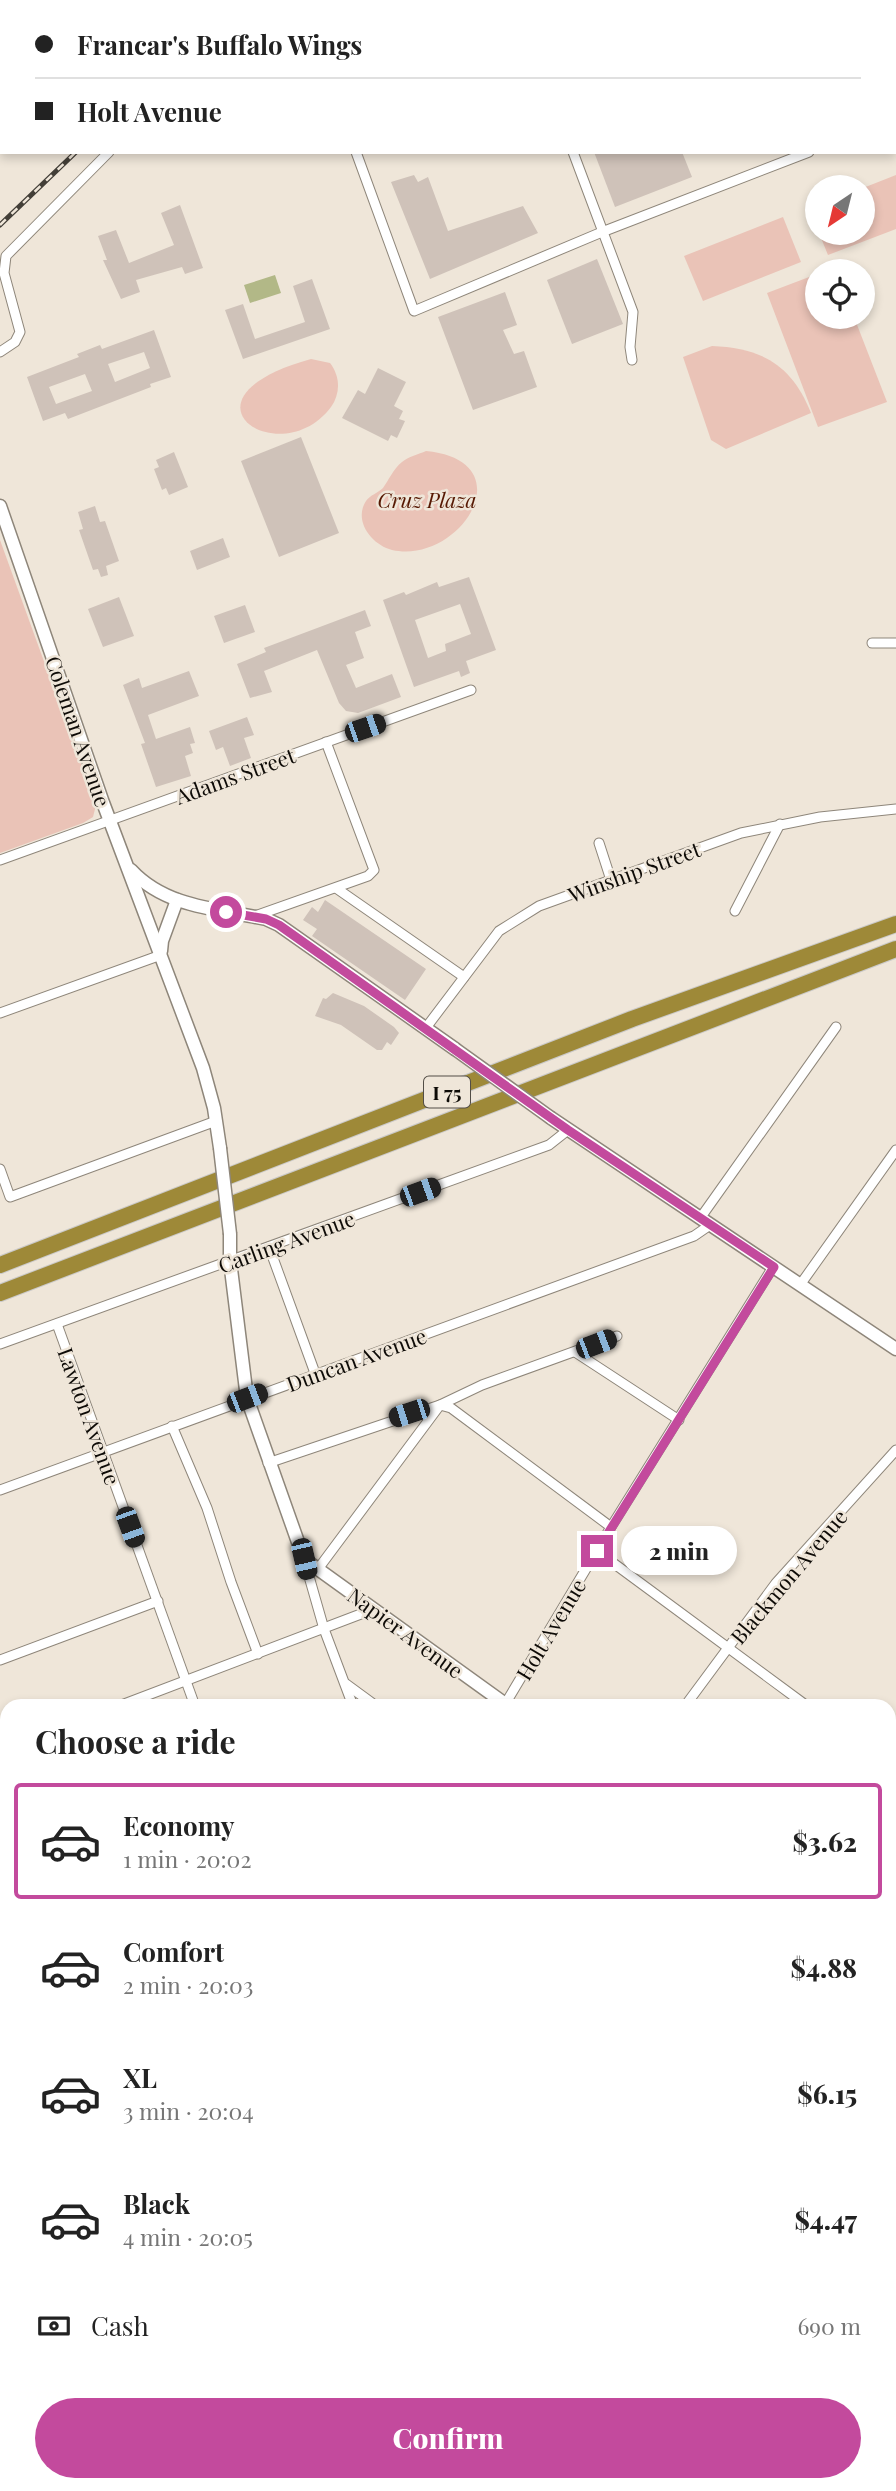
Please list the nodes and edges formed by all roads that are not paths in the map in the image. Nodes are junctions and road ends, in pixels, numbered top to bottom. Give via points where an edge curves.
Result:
1 (106, 154) edge
2 (357, 154) edge
3 (574, 154) edge
4 (804, 154) edge
5 (602, 232) junction
6 (0, 352) edge
7 (632, 360) dead end
8 (0, 506) edge
9 (4, 523) edge
10 (872, 643) dead end
11 (896, 643) edge
12 (471, 690) dead end
13 (326, 742) junction
14 (896, 809) edge
15 (109, 820) junction
16 (780, 824) junction
17 (598, 843) dead end
18 (0, 860) edge
19 (128, 867) junction
20 (611, 880) junction
21 (335, 888) junction
22 (177, 900) junction
23 (735, 911) dead end
24 (253, 917) junction
25 (896, 924) edge
26 (896, 948) edge
27 (161, 955) junction
28 (464, 977) junction
29 (0, 1013) edge
30 (836, 1027) dead end
31 (425, 1029) junction
32 (216, 1121) junction
33 (568, 1130) junction
34 (896, 1150) edge
35 (0, 1169) edge
36 (705, 1221) junction
37 (269, 1248) junction
38 (230, 1261) junction
39 (0, 1265) edge
40 (774, 1267) junction
41 (800, 1284) junction
42 (0, 1293) edge
43 (57, 1324) junction
44 (617, 1336) dead end
45 (0, 1345) edge
46 (896, 1349) edge
47 (575, 1352) junction
48 (315, 1373) junction
49 (247, 1398) junction
50 (440, 1405) junction
51 (678, 1420) junction
52 (172, 1426) junction
53 (896, 1450) edge
54 (102, 1452) junction
55 (268, 1463) junction
56 (0, 1490) edge
57 (611, 1527) junction
58 (597, 1551) junction
59 (304, 1559) junction
60 (318, 1569) junction
61 (158, 1601) junction
62 (374, 1609) junction
63 (324, 1629) junction
64 (728, 1648) junction
65 (258, 1654) junction
66 (0, 1660) edge
67 (186, 1681) junction
68 (345, 1684) junction
69 (138, 1699) edge
70 (192, 1699) edge
71 (350, 1699) edge
72 (366, 1699) edge
73 (496, 1699) edge
74 (510, 1699) edge
75 (690, 1699) edge
76 (797, 1699) edge

1 - 6 street via 6,256 4,273 20,332 15,342
2 - 5 street via 414,311
3 - 5 street
4 - 5 street
5 - 7 street via 633,312
8 - 9 street, Coleman Avenue
9 - 15 street, Coleman Avenue
10 - 11 street
12 - 13 street, Adams Street
13 - 15 street, Adams Street
13 - 21 street via 374,870
14 - 16 street, Winship Street
15 - 18 street, Adams Street
15 - 19 street, Coleman Avenue
16 - 20 street, Winship Street via 741,833
16 - 23 street
17 - 20 street
19 - 22 street via 153,889
19 - 27 street, Coleman Avenue
20 - 28 street, Winship Street via 539,906 499,931
21 - 24 street
21 - 28 street
22 - 24 street
22 - 27 street
24 - 31 street via 279,925
25 - 39 highway, I 75 via 619,1024
26 - 42 highway, I 75
27 - 29 street
27 - 32 street, Coleman Avenue via 203,1068
28 - 31 street, Winship Street
30 - 36 street, Duncan Avenue
31 - 33 street, bridge
32 - 35 street via 10,1197
32 - 38 street, Coleman Avenue, bridge
33 - 36 street
33 - 37 street, Carling Avenue via 549,1144
34 - 41 street
36 - 40 street
36 - 48 street, Duncan Avenue via 694,1236
37 - 38 street, Carling Avenue
37 - 48 street
38 - 43 street, Carling Avenue
38 - 49 street, Coleman Avenue
40 - 41 street
40 - 51 street, Holt Avenue
41 - 46 street
43 - 45 street, Carling Avenue
43 - 54 street, Lawton Avenue
44 - 47 street
47 - 50 street
47 - 51 street
48 - 49 street, Duncan Avenue
49 - 52 street, Duncan Avenue
49 - 55 street, Coleman Avenue
50 - 55 street
50 - 57 street via 451,1408
50 - 60 street
51 - 57 street, Holt Avenue
52 - 54 street, Duncan Avenue
52 - 65 street via 207,1508
53 - 64 street, Blackmon Avenue via 776,1583
54 - 56 street, Duncan Avenue
54 - 61 street, Lawton Avenue
55 - 59 street, Coleman Avenue
57 - 58 street, Holt Avenue
58 - 64 street
58 - 74 street, Holt Avenue
59 - 60 street, Napier Avenue
59 - 63 street
60 - 62 street, Napier Avenue
61 - 66 street
61 - 67 street, Lawton Avenue
62 - 63 street
62 - 73 street, Napier Avenue
63 - 65 street
63 - 68 street
64 - 75 street, Blackmon Avenue
64 - 76 street
65 - 67 street
67 - 69 street
67 - 70 street, Lawton Avenue
68 - 71 street
68 - 72 street

